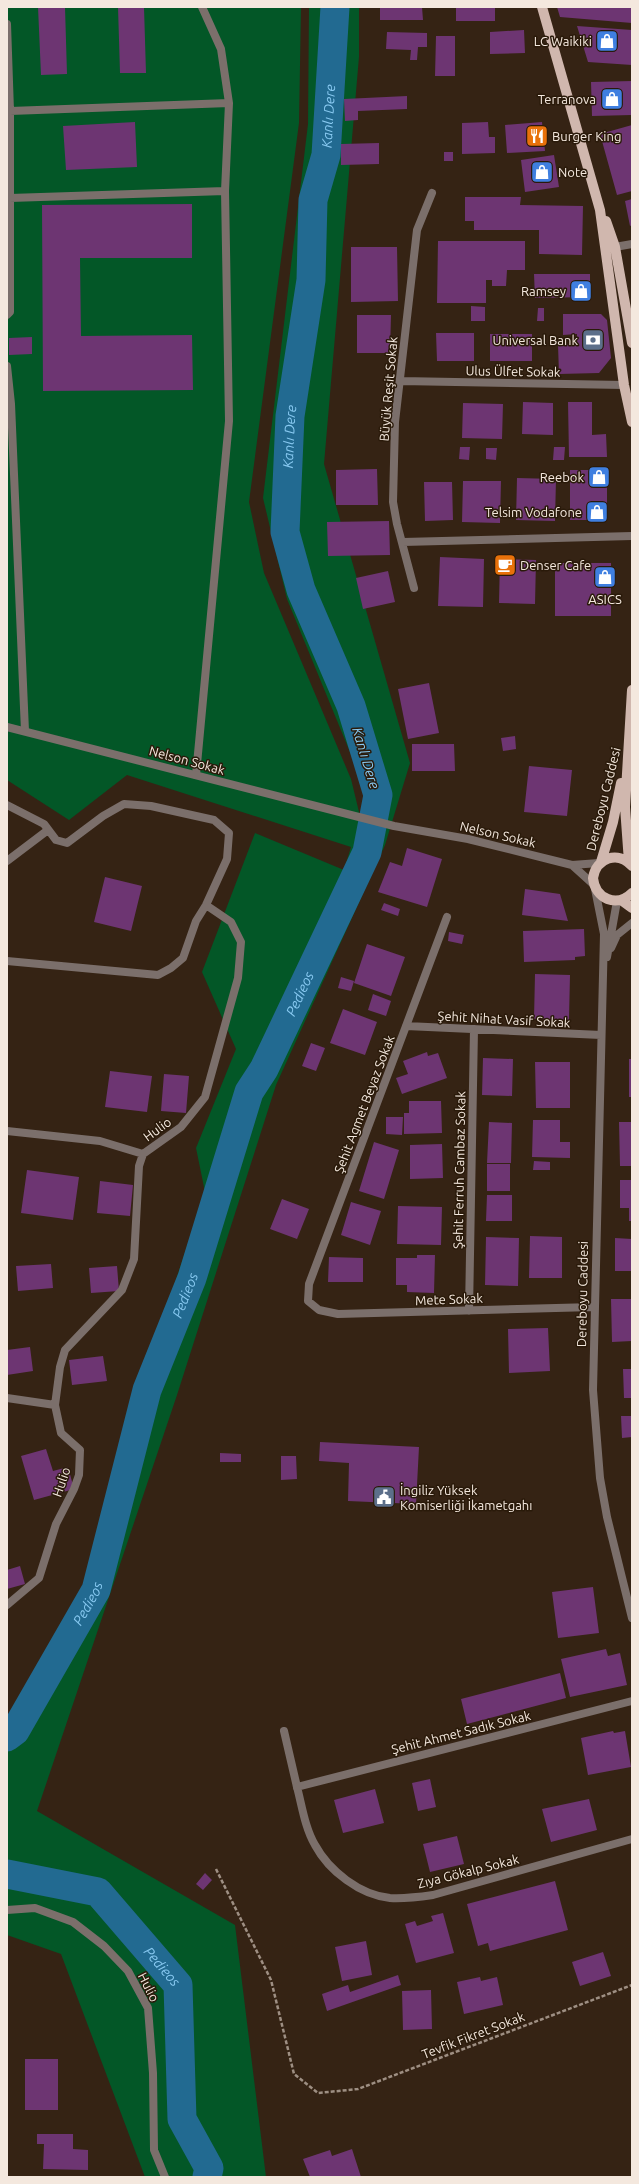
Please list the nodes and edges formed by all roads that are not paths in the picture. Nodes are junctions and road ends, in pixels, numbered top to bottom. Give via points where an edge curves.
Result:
1 (202, 7) edge
2 (542, 7) edge
3 (7, 24) edge
4 (229, 103) junction
5 (10, 111) junction
6 (225, 191) junction
7 (432, 193) dead end
8 (10, 198) junction
9 (600, 210) junction
10 (632, 244) edge
11 (615, 247) junction
12 (7, 315) edge
13 (632, 343) edge
14 (7, 366) edge
15 (401, 381) junction
16 (624, 385) junction
17 (632, 422) edge
18 (632, 536) edge
19 (403, 542) junction
20 (414, 588) dead end
21 (632, 690) edge
22 (7, 727) edge
23 (25, 731) junction
24 (630, 741) junction
25 (196, 775) junction
26 (7, 804) edge
27 (48, 830) junction
28 (7, 861) edge
29 (600, 863) junction
30 (630, 864) edge
31 (572, 865) junction
32 (594, 887) junction
33 (632, 893) edge
34 (619, 900) junction
35 (206, 904) junction
36 (632, 908) edge
37 (447, 917) dead end
38 (632, 923) edge
39 (609, 952) junction
40 (7, 961) edge
41 (603, 967) junction
42 (406, 1026) junction
43 (474, 1029) junction
44 (601, 1036) junction
45 (7, 1131) edge
46 (143, 1154) junction
47 (308, 1301) joint
48 (594, 1307) junction
49 (469, 1311) junction
50 (7, 1398) edge
51 (54, 1405) junction
52 (7, 1605) edge
53 (632, 1618) edge
54 (632, 1701) edge
55 (284, 1731) dead end
56 (297, 1787) junction
57 (632, 1839) edge
58 (7, 1910) edge
59 (165, 2177) edge

1 - 4 street via 221,49
2 - 9 main road
3 - 5 street
4 - 5 street
4 - 6 street
5 - 8 street
6 - 8 street
6 - 25 street via 229,422
7 - 15 street, Büyük Reşit Sokak via 417,230 407,304
8 - 12 street via 10,312
9 - 11 main road via 611,231
9 - 16 main road
10 - 11 street
11 - 13 main road
14 - 23 street
15 - 16 street, Ulus Ülfet Sokak
15 - 19 street, Büyük Reşit Sokak via 395,422 393,502
16 - 17 main road
18 - 19 street
19 - 20 street, Büyük Reşit Sokak
21 - 24 main road, Dereboyu Caddesi
22 - 23 street, Nelson Sokak
23 - 25 street, Nelson Sokak
24 - 29 main road, Dereboyu Caddesi via 613,822
24 - 30 main road, Dereboyu Caddesi via 625,807
25 - 31 street, Nelson Sokak via 360,818 468,838
26 - 27 street via 44,824
27 - 28 street
27 - 35 street via 56,840 67,843 124,804 151,806 214,820 229,833 227,859
29 - 30 main road via 615,857
29 - 31 street, Nelson Sokak
29 - 32 main road, Dereboyu Caddesi via 594,873
31 - 32 street, Nelson Sokak
32 - 34 main road via 604,898
32 - 41 street, Dereboyu Caddesi via 604,934
33 - 34 main road
34 - 36 main road
34 - 39 street, Dereboyu Caddesi
35 - 40 street via 196,921 183,958 158,975
35 - 46 street, Hulio via 231,922 241,942 238,978 205,1097 181,1127
37 - 42 street, Şehit Agmet Beyaz Sokak
38 - 39 street via 617,935
39 - 41 street, Dereboyu Caddesi
41 - 44 street, Dereboyu Caddesi
42 - 43 street, Şehit Nihat Vasif Sokak
42 - 47 street, Şehit Agmet Beyaz Sokak via 309,1284
43 - 44 street, Şehit Nihat Vasif Sokak
43 - 49 street, Şehit Ferruh Cambaz Sokak
44 - 48 street, Dereboyu Caddesi
45 - 46 street via 100,1141
46 - 51 street, Hulio via 139,1166 134,1259 122,1290 65,1350
47 - 49 street, Mete Sokak via 319,1310 338,1314
48 - 49 street, Mete Sokak
48 - 53 street, Dereboyu Caddesi via 593,1390 598,1463 607,1518
50 - 51 street
51 - 52 street, Hulio via 61,1433 80,1450 79,1475 56,1524 39,1578
54 - 56 street, Şehit Ahmet Sadık Sokak
55 - 56 street, Zıya Gökalp Sokak
56 - 57 street, Zıya Gökalp Sokak via 308,1830 325,1860 338,1874 354,1884 388,1898 406,1899 433,1895
58 - 59 street, Hulio via 35,1908 73,1922 104,1946 128,1971 148,2008 153,2073 154,2150

